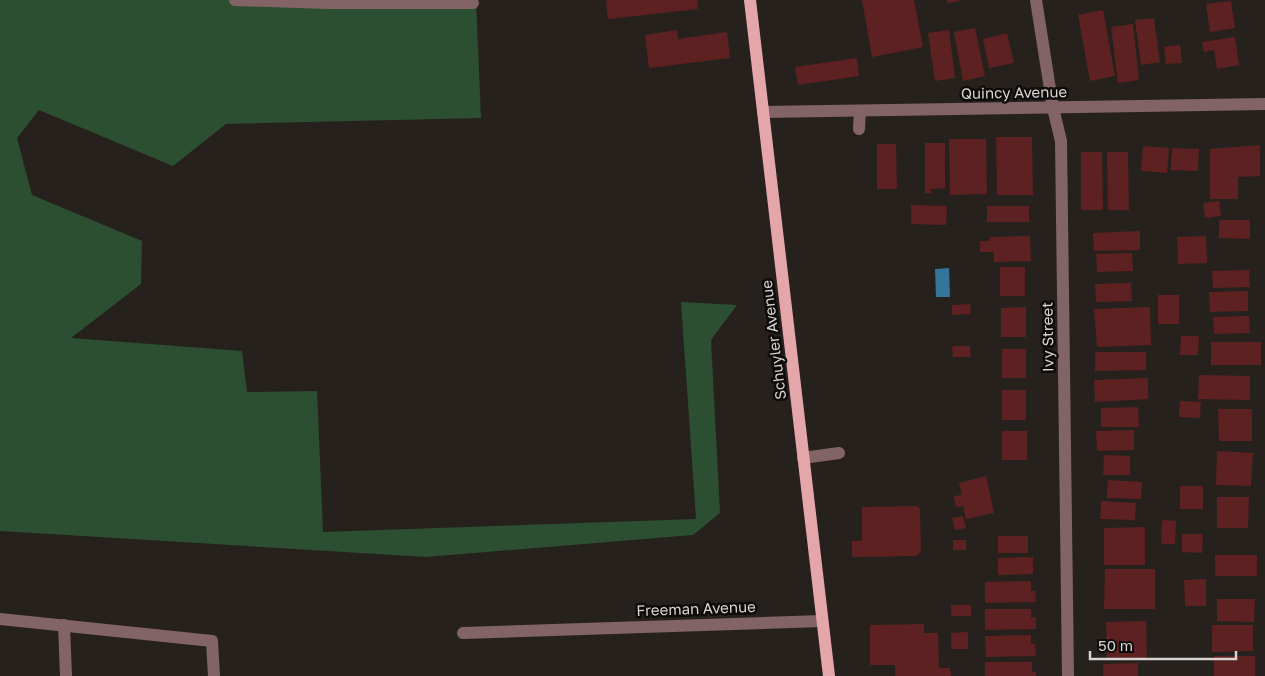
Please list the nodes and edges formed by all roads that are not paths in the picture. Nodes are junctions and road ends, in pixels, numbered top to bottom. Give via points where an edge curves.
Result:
1 (235, 0) edge
2 (750, 0) edge
3 (1036, 0) edge
4 (331, 1) edge
5 (473, 2) dead end
6 (1265, 104) edge
7 (1053, 108) junction
8 (860, 111) junction
9 (763, 112) junction
10 (859, 129) dead end
11 (839, 453) dead end
12 (803, 458) junction
13 (0, 619) edge
14 (822, 620) junction
15 (64, 625) junction
16 (463, 632) dead end
17 (66, 676) edge
18 (214, 676) edge
19 (829, 676) edge
20 (1068, 676) edge

1 - 4 street
2 - 9 main road, Schuyler Avenue
3 - 7 street, Ivy Street
4 - 5 street
6 - 7 street, Quincy Avenue
7 - 8 street, Quincy Avenue
7 - 20 street, Ivy Street via 1060,140
8 - 9 street, Quincy Avenue
8 - 10 street
9 - 12 main road, Schuyler Avenue
11 - 12 street
12 - 14 main road, Schuyler Avenue
13 - 15 street
14 - 16 street, Freeman Avenue
14 - 19 main road, Schuyler Avenue
15 - 17 street
15 - 18 street via 212,641

